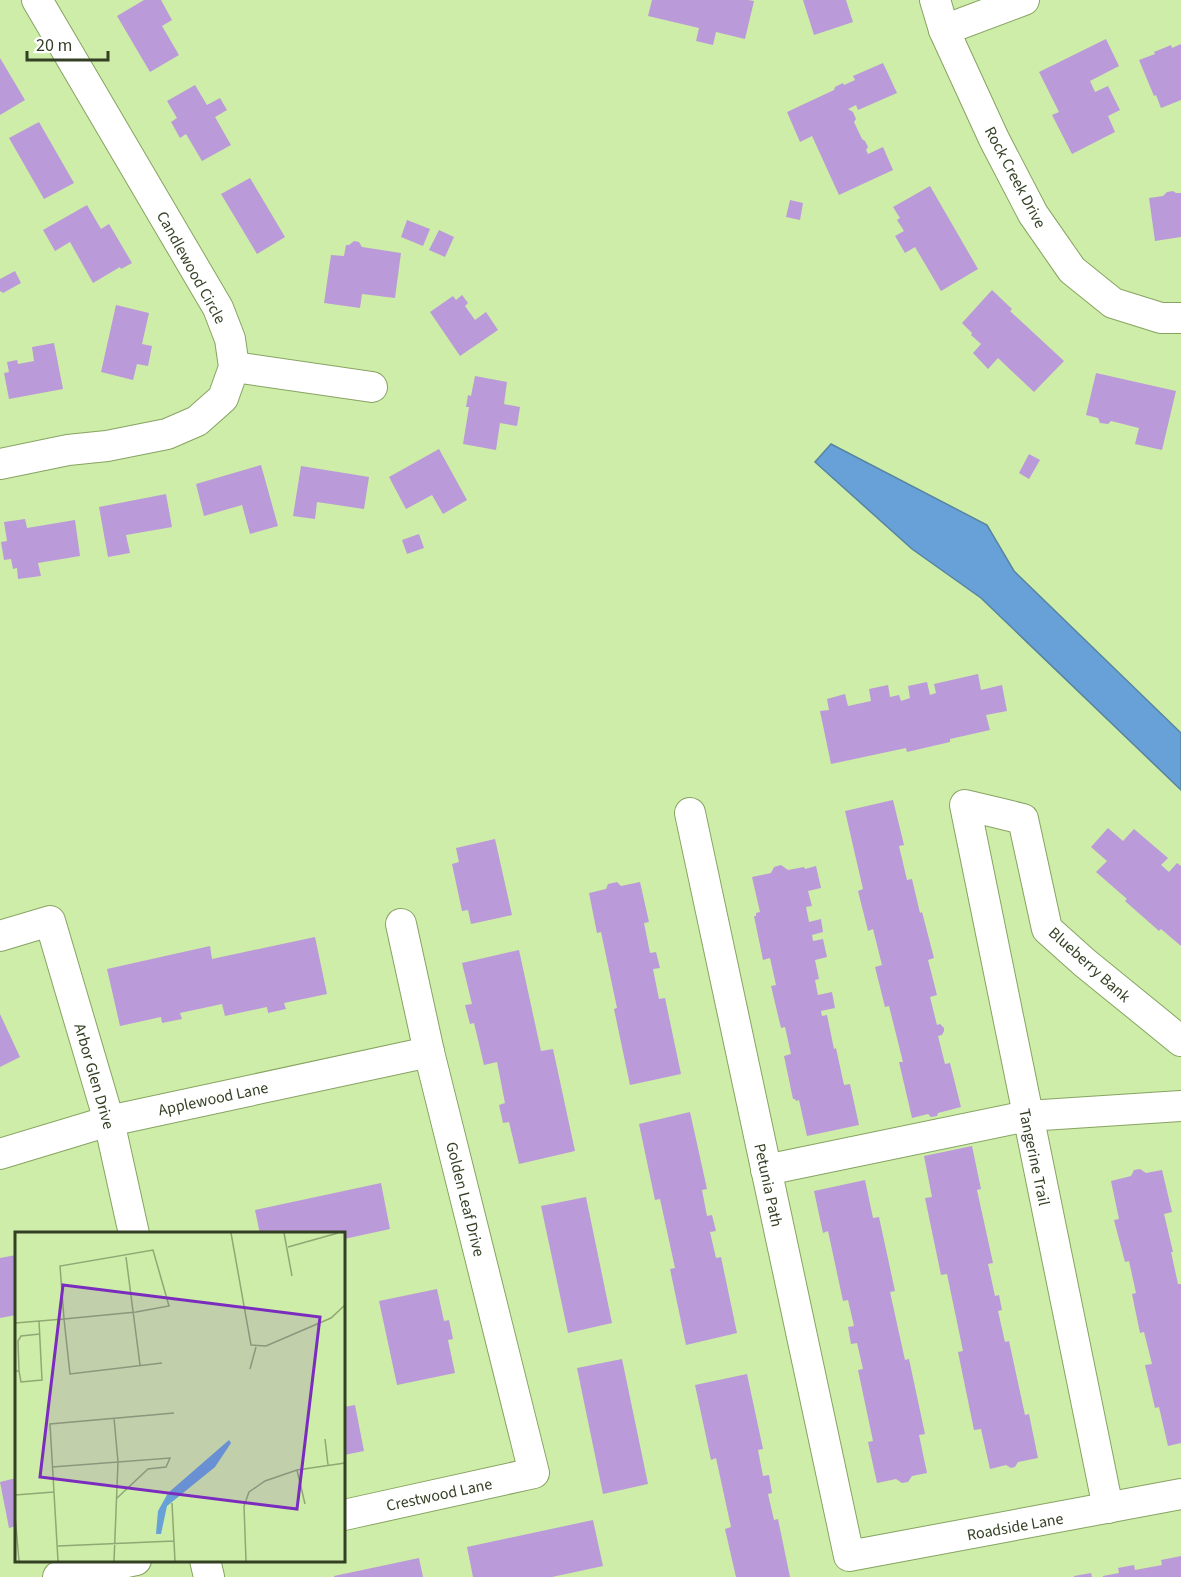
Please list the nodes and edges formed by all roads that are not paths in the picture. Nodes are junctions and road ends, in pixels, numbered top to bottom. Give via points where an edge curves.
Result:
1 (38, 0) edge
2 (935, 0) edge
3 (1024, 0) edge
4 (944, 30) junction
5 (1181, 318) edge
6 (234, 367) junction
7 (372, 387) dead end
8 (0, 464) edge
9 (964, 805) joint
10 (690, 813) dead end
11 (401, 924) dead end
12 (0, 936) edge
13 (1181, 1041) edge
14 (429, 1052) junction
15 (1181, 1106) edge
16 (1027, 1116) junction
17 (109, 1121) junction
18 (0, 1154) edge
19 (766, 1170) junction
20 (134, 1232) edge
21 (534, 1473) joint
22 (1181, 1494) edge
23 (1108, 1508) junction
24 (345, 1515) edge
25 (849, 1556) joint
26 (126, 1562) edge
27 (205, 1562) edge
28 (58, 1577) edge
29 (208, 1577) edge

1 - 6 street, Candlewood Circle via 218,308 230,339
2 - 4 street, Rock Creek Drive
3 - 4 street
4 - 5 street, Rock Creek Drive via 1033,214 1072,270 1113,303 1161,318
6 - 7 street
6 - 8 street, Candlewood Circle via 223,398 197,421 167,434
9 - 13 street, Blueberry Bank via 1023,819 1047,929
9 - 16 street, Tangerine Trail
10 - 19 street, Petunia Path
11 - 14 street, Golden Leaf Drive
12 - 17 street, Arbor Glen Drive via 50,921
14 - 17 street, Applewood Lane
14 - 21 street, Golden Leaf Drive
15 - 16 street
16 - 19 street
16 - 23 street, Tangerine Trail
17 - 18 street, Applewood Lane
17 - 20 street, Arbor Glen Drive
19 - 25 street, Petunia Path
21 - 24 street, Crestwood Lane
22 - 23 street, Roadside Lane
23 - 25 street, Roadside Lane
26 - 28 street
27 - 29 street

